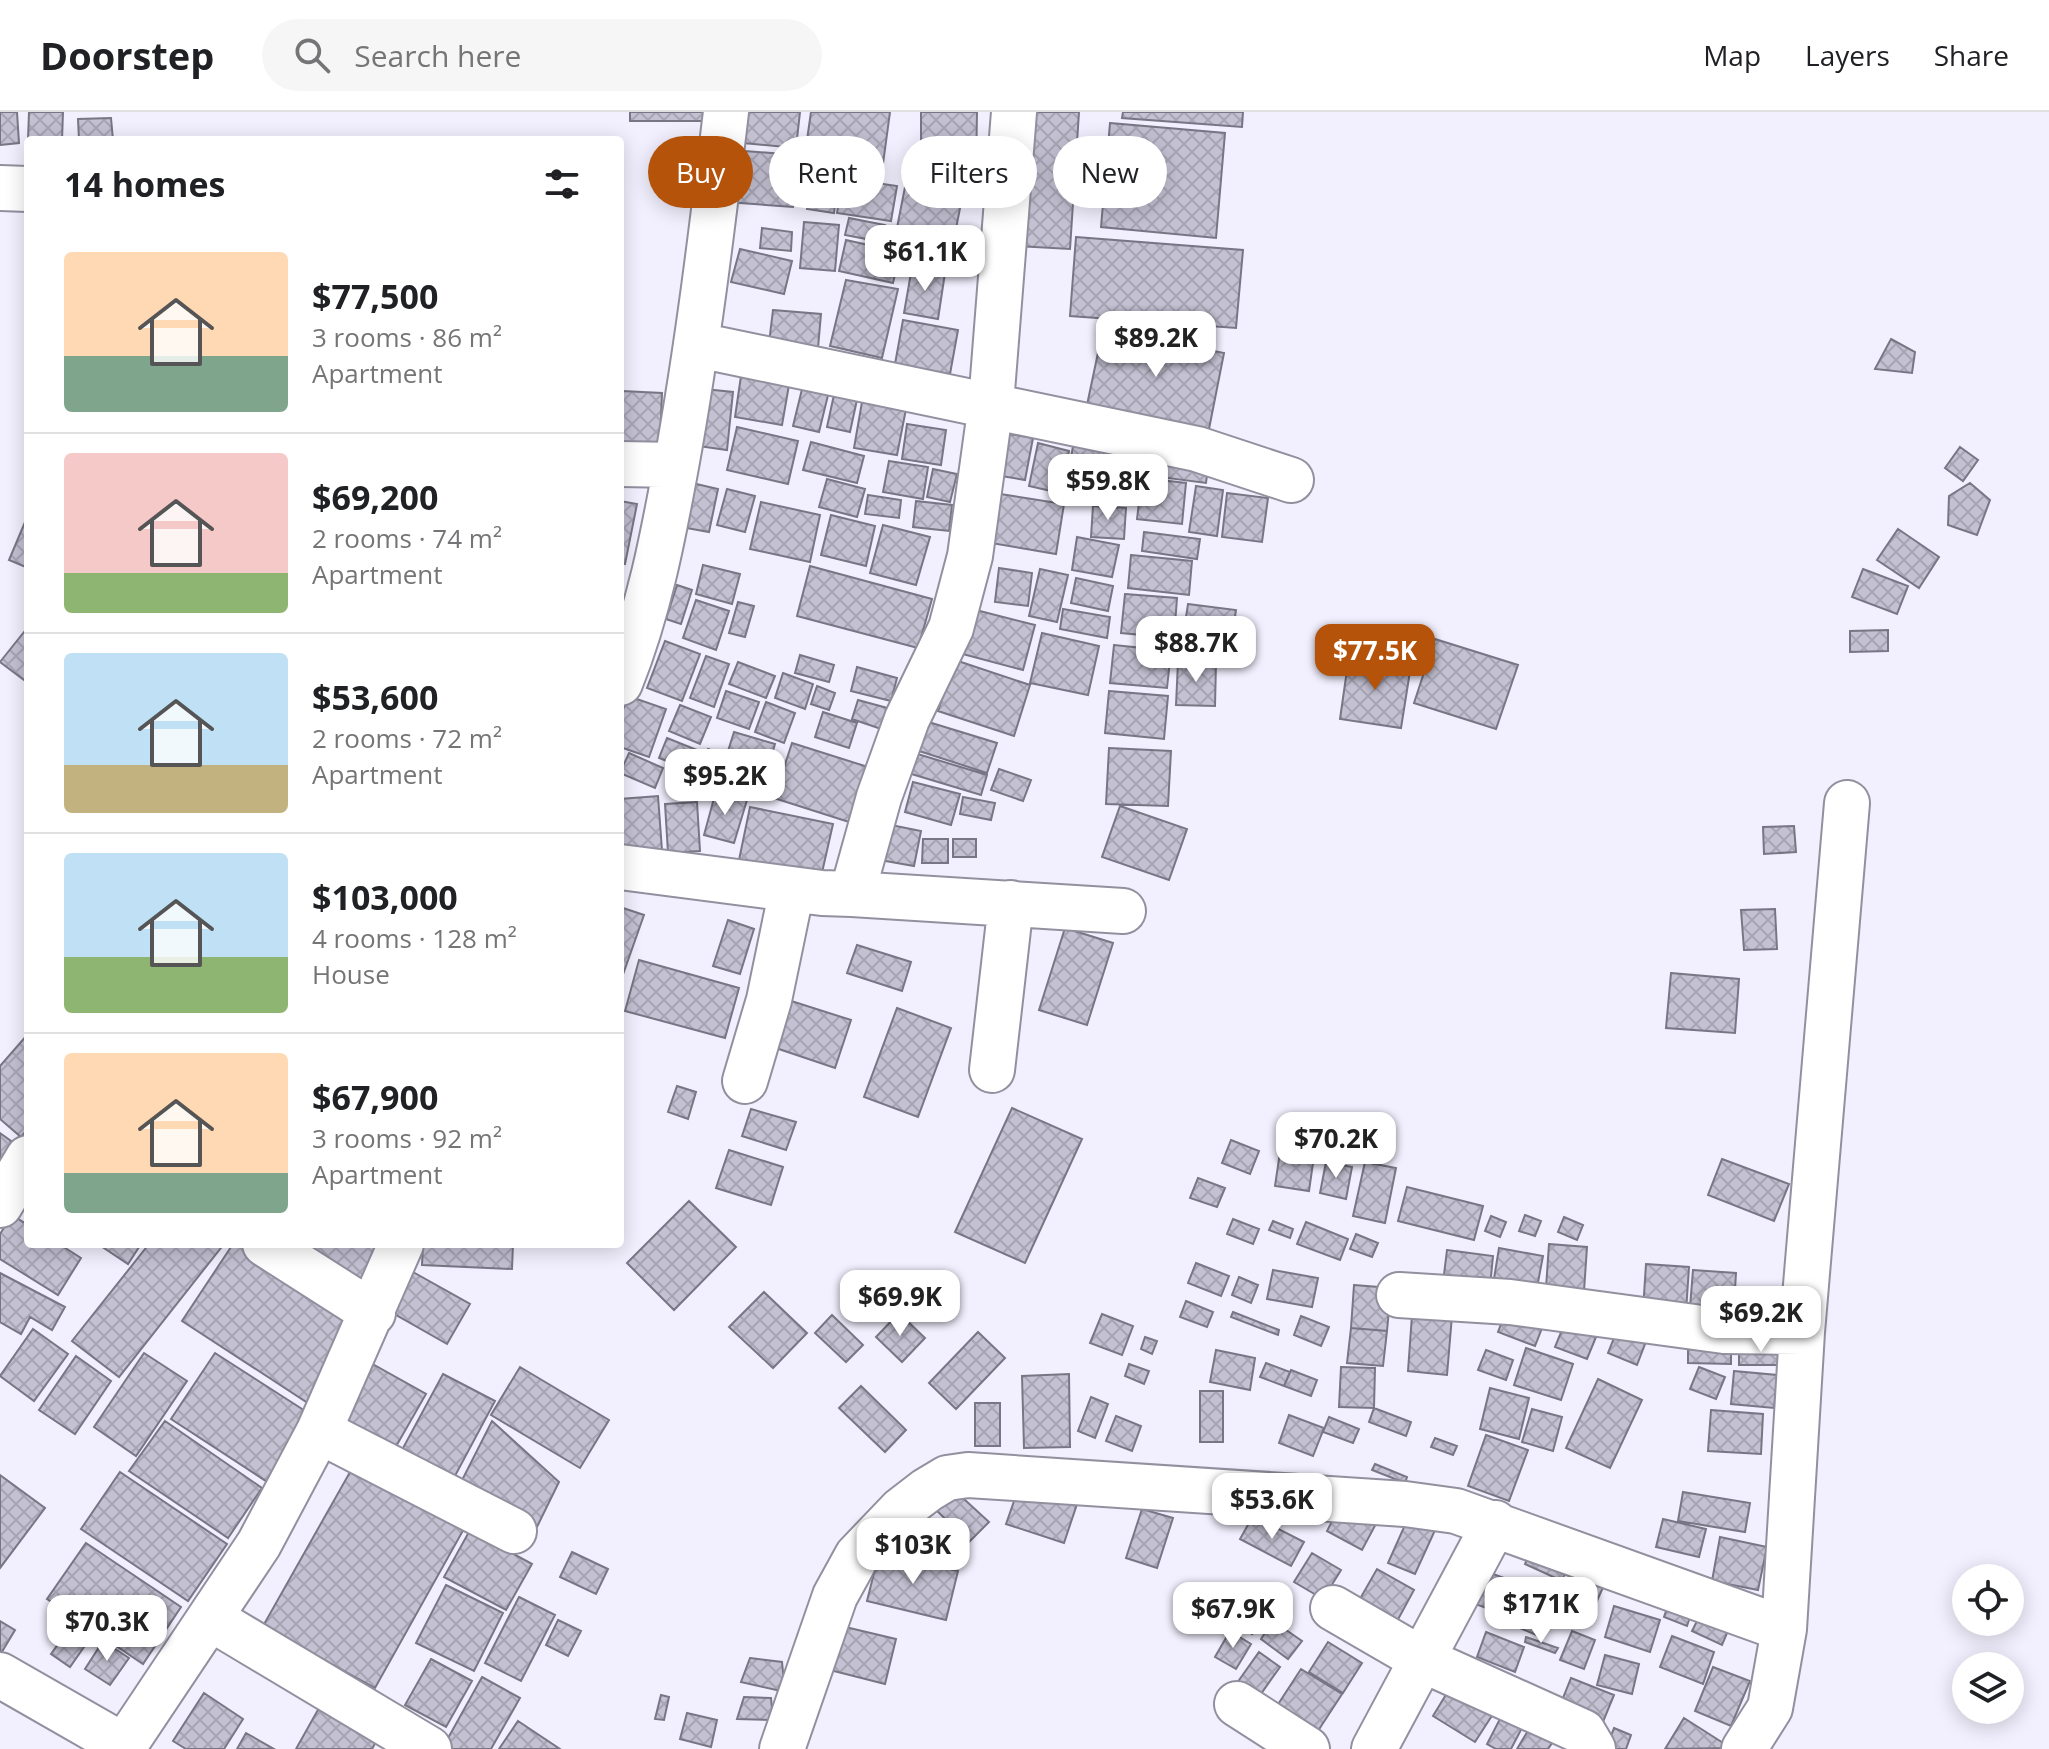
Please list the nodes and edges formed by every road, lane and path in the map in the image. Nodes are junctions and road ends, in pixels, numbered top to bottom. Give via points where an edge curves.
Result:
1 (726, 112) edge
2 (1014, 112) edge
3 (0, 188) edge
4 (24, 189) edge
5 (698, 345) junction
6 (991, 404) junction
7 (624, 464) edge
8 (676, 465) junction
9 (1291, 480) dead end
10 (624, 673) edge
11 (1847, 803) dead end
12 (624, 868) edge
13 (792, 889) junction
14 (852, 894) junction
15 (1011, 903) junction
16 (1123, 911) dead end
17 (992, 1070) dead end
18 (745, 1081) dead end
19 (24, 1165) edge
20 (0, 1205) edge
21 (271, 1248) edge
22 (399, 1248) edge
23 (1399, 1295) dead end
24 (373, 1313) junction
25 (1802, 1332) junction
26 (319, 1431) junction
27 (1495, 1523) junction
28 (514, 1531) dead end
29 (1333, 1608) dead end
30 (210, 1618) junction
31 (1784, 1629) junction
32 (1421, 1659) junction
33 (0, 1675) edge
34 (1237, 1704) dead end
35 (123, 1747) edge
36 (429, 1749) edge
37 (782, 1749) edge
38 (1307, 1749) edge
39 (1374, 1749) edge
40 (1593, 1749) edge
41 (1744, 1749) edge

1 - 5 street
2 - 6 street
3 - 4 street
5 - 6 street
5 - 8 street
6 - 9 street via 1197,449
6 - 14 street via 970,556 951,628 907,719
7 - 8 street
8 - 10 street via 641,629
11 - 25 street
12 - 13 street
13 - 14 street
13 - 18 street via 769,1000
14 - 15 street
15 - 16 street
15 - 17 street
19 - 20 street
21 - 24 street
22 - 24 street
23 - 25 street via 1510,1302 1724,1331
24 - 26 street
25 - 31 street
26 - 28 street
26 - 30 street via 259,1544
27 - 31 street
27 - 32 street
27 - 37 street via 1405,1504 968,1475 947,1478 901,1510 857,1556 835,1596
29 - 32 street
30 - 35 street
30 - 36 street
31 - 41 street via 1770,1708
32 - 39 street
32 - 40 street via 1583,1732
33 - 35 street
34 - 38 street

